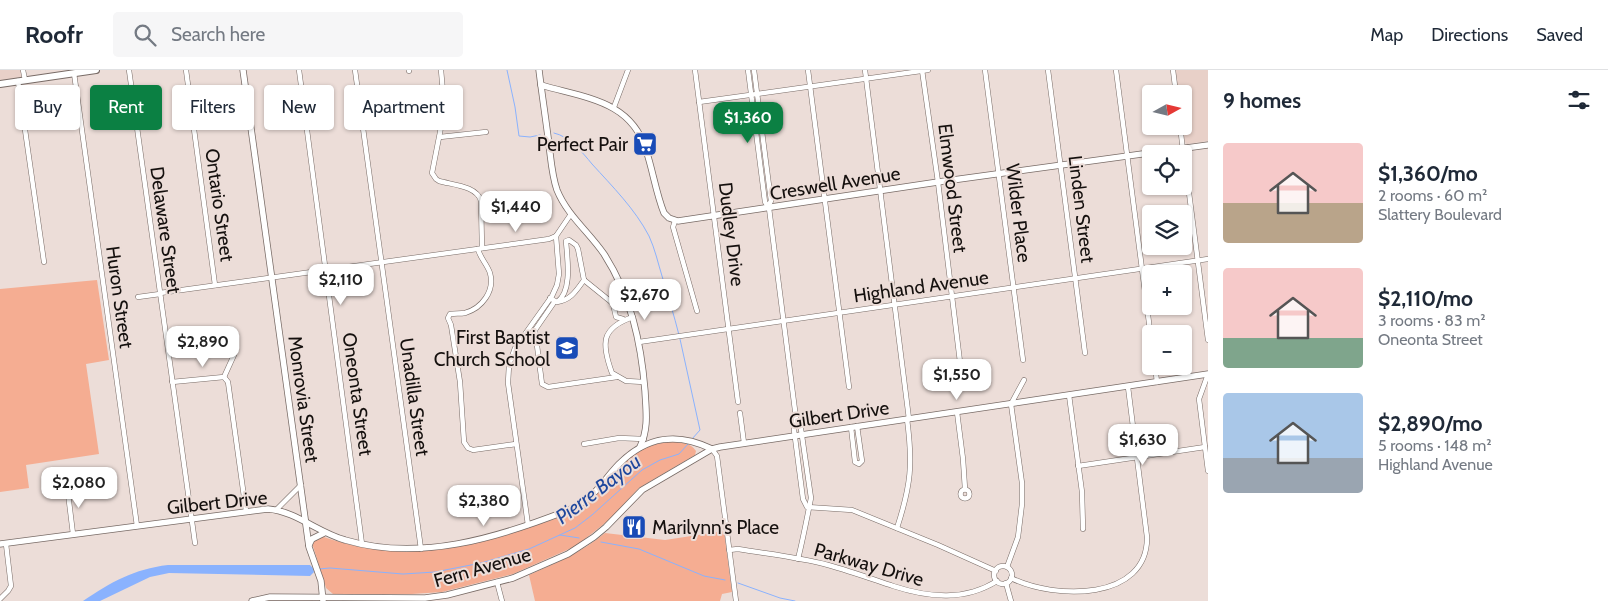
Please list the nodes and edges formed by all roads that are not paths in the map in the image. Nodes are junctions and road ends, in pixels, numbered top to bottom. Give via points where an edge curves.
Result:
1 (23, 70) edge
2 (96, 70) edge
3 (129, 70) edge
4 (186, 70) edge
5 (242, 70) edge
6 (299, 70) edge
7 (356, 70) edge
8 (441, 70) edge
9 (539, 70) edge
10 (628, 70) edge
11 (695, 70) edge
12 (748, 70) edge
13 (754, 70) edge
14 (808, 70) edge
15 (865, 70) edge
16 (922, 70) edge
17 (928, 70) edge
18 (985, 70) edge
19 (1048, 70) edge
20 (1116, 70) edge
21 (1173, 70) edge
22 (74, 73) junction
23 (866, 79) junction
24 (21, 81) junction
25 (0, 84) edge
26 (541, 85) junction
27 (1175, 85) edge
28 (810, 86) junction
29 (757, 94) junction
30 (751, 95) junction
31 (699, 102) junction
32 (614, 107) junction
33 (486, 132) dead end
34 (440, 137) junction
35 (1208, 145) edge
36 (1192, 149) edge
37 (1142, 155) edge
38 (1127, 156) junction
39 (1061, 166) junction
40 (999, 175) junction
41 (938, 182) junction
42 (881, 191) junction
43 (1189, 195) edge
44 (824, 200) junction
45 (768, 207) junction
46 (571, 214) junction
47 (714, 216) junction
48 (675, 221) junction
49 (556, 236) junction
50 (480, 248) junction
51 (1208, 259) edge
52 (1198, 261) junction
53 (44, 262) dead end
54 (382, 262) junction
55 (1166, 265) edge
56 (1142, 268) joint
57 (326, 270) junction
58 (272, 278) junction
59 (1076, 278) junction
60 (584, 280) junction
61 (215, 285) junction
62 (1014, 288) junction
63 (160, 294) junction
64 (138, 297) dead end
65 (951, 297) junction
66 (554, 300) junction
67 (894, 305) junction
68 (697, 311) dead end
69 (839, 313) junction
70 (633, 316) junction
71 (616, 317) junction
72 (625, 319) junction
73 (784, 321) junction
74 (612, 328) junction
75 (729, 329) junction
76 (1208, 340) edge
77 (639, 342) junction
78 (1085, 353) dead end
79 (234, 355) dead end
80 (1023, 360) dead end
81 (961, 370) dead end
82 (1208, 374) edge
83 (1156, 375) edge
84 (224, 377) junction
85 (617, 377) junction
86 (1024, 380) dead end
87 (172, 382) junction
88 (644, 382) junction
89 (1157, 382) junction
90 (849, 387) dead end
91 (1128, 387) junction
92 (1069, 395) junction
93 (738, 402) dead end
94 (1011, 404) junction
95 (957, 412) junction
96 (740, 413) dead end
97 (796, 418) junction
98 (908, 419) junction
99 (854, 427) junction
100 (802, 434) junction
101 (795, 435) junction
102 (644, 439) junction
103 (744, 443) junction
104 (516, 444) junction
105 (584, 444) dead end
106 (1206, 446) edge
107 (640, 447) junction
108 (712, 450) junction
109 (1137, 458) junction
110 (859, 464) dead end
111 (1078, 466) junction
112 (1208, 471) edge
113 (67, 485) dead end
114 (301, 485) junction
115 (965, 489) dead end
116 (807, 507) junction
117 (276, 510) junction
118 (246, 511) junction
119 (191, 518) junction
120 (306, 523) junction
121 (528, 525) junction
122 (137, 526) junction
123 (897, 528) junction
124 (1083, 530) dead end
125 (324, 533) junction
126 (73, 534) junction
127 (3, 544) edge
128 (195, 544) dead end
129 (362, 544) junction
130 (421, 549) junction
131 (310, 550) junction
132 (729, 550) junction
133 (798, 559) junction
134 (1007, 567) junction
135 (996, 570) junction
136 (1012, 578) junction
137 (997, 581) junction
138 (497, 582) junction
139 (1006, 583) junction
140 (0, 599) edge
141 (264, 599) edge
142 (323, 599) edge
143 (376, 599) edge
144 (426, 599) edge
145 (252, 601) edge
146 (502, 601) edge
147 (736, 601) edge
148 (1011, 601) edge

1 - 24 street
2 - 22 main road
3 - 63 street, Delaware Street
4 - 61 street, Ontario Street
5 - 58 street, Monrovia Street
6 - 57 street, Oneonta Street
7 - 54 street, Unadilla Street
8 - 34 street via 444,103
9 - 26 street
10 - 32 street
11 - 31 street, Dudley Drive
12 - 30 street
13 - 29 street
14 - 28 street
15 - 23 street
16 - 17 street
16 - 23 street
16 - 41 street, Elmwood Street
18 - 40 street, Wilder Place
19 - 39 street, Linden Street
20 - 38 street
21 - 27 street
22 - 24 main road
22 - 122 street, Huron Street
23 - 28 street
23 - 42 street
24 - 25 main road
24 - 53 street
26 - 32 street
26 - 46 street via 553,177 560,198
28 - 29 street
28 - 44 street
29 - 30 street
29 - 45 street via 771,201
30 - 31 street
30 - 45 street
31 - 47 street, Dudley Drive
32 - 48 street via 640,134 662,209
33 - 34 street
34 - 50 street via 432,171 434,177 474,190 479,195 482,200
35 - 36 street, Creswell Avenue
37 - 38 street, Creswell Avenue
38 - 39 street, Creswell Avenue
38 - 56 street
39 - 40 street, Creswell Avenue
39 - 59 street, Linden Street
40 - 41 street, Creswell Avenue
40 - 62 street, Wilder Place
41 - 42 street, Creswell Avenue
41 - 65 street, Elmwood Street
42 - 44 street, Creswell Avenue
42 - 67 street
43 - 52 street
44 - 45 street, Creswell Avenue
44 - 69 street
45 - 47 street, Creswell Avenue
45 - 73 street
46 - 49 street
46 - 70 street via 612,269
47 - 48 street, Creswell Avenue
47 - 75 street, Dudley Drive
48 - 68 street via 673,227
49 - 50 street
49 - 66 street via 558,278
50 - 54 street
50 - 104 street via 480,256 490,275 489,294 478,307 462,314 450,314 448,318 460,382 464,442 473,450
51 - 52 street, Highland Avenue
52 - 55 street, Highland Avenue
52 - 76 street
54 - 57 street
54 - 130 street, Unadilla Street
56 - 59 street, Highland Avenue
57 - 58 street
57 - 129 street, Oneonta Street
58 - 61 street
58 - 114 street, Monrovia Street
59 - 62 street, Highland Avenue
59 - 78 street, Linden Street
60 - 66 street via 568,300
60 - 66 street via 576,245 566,241 568,282 563,297
60 - 71 street via 610,300
61 - 63 street
62 - 65 street, Highland Avenue
62 - 80 street, Wilder Place
63 - 64 street
63 - 87 street, Delaware Street
65 - 67 street, Highland Avenue
65 - 81 street, Elmwood Street
66 - 85 street via 536,330 542,384 548,387
66 - 104 street via 521,339 509,365 508,383
67 - 69 street, Highland Avenue
67 - 98 street
69 - 73 street, Highland Avenue
69 - 90 street
70 - 72 street
70 - 77 street
71 - 72 street
71 - 74 street
72 - 74 street
73 - 75 street, Highland Avenue
73 - 97 street
74 - 85 street via 605,338 606,351 612,373
75 - 77 street, Highland Avenue
75 - 93 street, Dudley Drive
77 - 88 street
79 - 84 street
82 - 89 street, Gilbert Drive
82 - 106 street via 1199,399
83 - 89 street
84 - 87 street
84 - 118 street via 228,382
85 - 88 street
86 - 94 street
87 - 119 street, Delaware Street
88 - 102 street via 647,423
89 - 91 street, Gilbert Drive
91 - 92 street, Gilbert Drive
91 - 109 street
92 - 94 street, Gilbert Drive
92 - 111 street
94 - 95 street, Gilbert Drive
94 - 134 street via 1022,504 1018,537
95 - 98 street, Gilbert Drive
95 - 115 street
96 - 103 street
97 - 100 street
97 - 101 street
98 - 99 street, Gilbert Drive
98 - 123 street via 910,476
99 - 100 street, Gilbert Drive
99 - 110 street via 862,461
100 - 101 street, Gilbert Drive
100 - 116 street via 810,498
101 - 103 street, Gilbert Drive
101 - 116 street via 803,499
102 - 105 street via 619,438
102 - 107 street
103 - 108 street, Gilbert Drive
104 - 121 street
106 - 109 street
106 - 112 street
107 - 108 street via 659,439 670,439 688,441
107 - 121 street, Gilbert Drive via 584,502
108 - 132 street via 717,456
108 - 138 street, Fern Avenue via 642,490 606,527 568,554
109 - 111 street
109 - 136 street via 1148,545 1134,576 1114,588 1074,592 1036,588
111 - 124 street
113 - 126 street
114 - 117 street
114 - 120 street, Monrovia Street
116 - 123 street via 848,509
116 - 133 street
117 - 118 street, Gilbert Drive
117 - 120 street, Gilbert Drive
118 - 119 street, Gilbert Drive
119 - 122 street, Gilbert Drive
119 - 128 street, Delaware Street
120 - 125 street, Gilbert Drive
120 - 131 street, Monrovia Street
121 - 130 street, Gilbert Drive via 461,544
122 - 126 street, Gilbert Drive
123 - 135 street
125 - 129 street, Gilbert Drive
125 - 131 street via 312,539
126 - 127 street, Gilbert Drive
127 - 140 street via 11,586
129 - 130 street, Gilbert Drive
131 - 142 street, Monrovia Street via 321,581
132 - 133 street, Parkway Drive
132 - 147 street
133 - 137 street, Parkway Drive via 938,598 969,597
134 - 135 street
134 - 136 street
135 - 137 street
136 - 139 street
137 - 139 street
138 - 144 street, Fern Avenue
138 - 146 street
139 - 148 street
141 - 142 street, Fern Avenue
141 - 145 street, Fern Avenue
142 - 143 street, Fern Avenue
143 - 144 street, Fern Avenue

